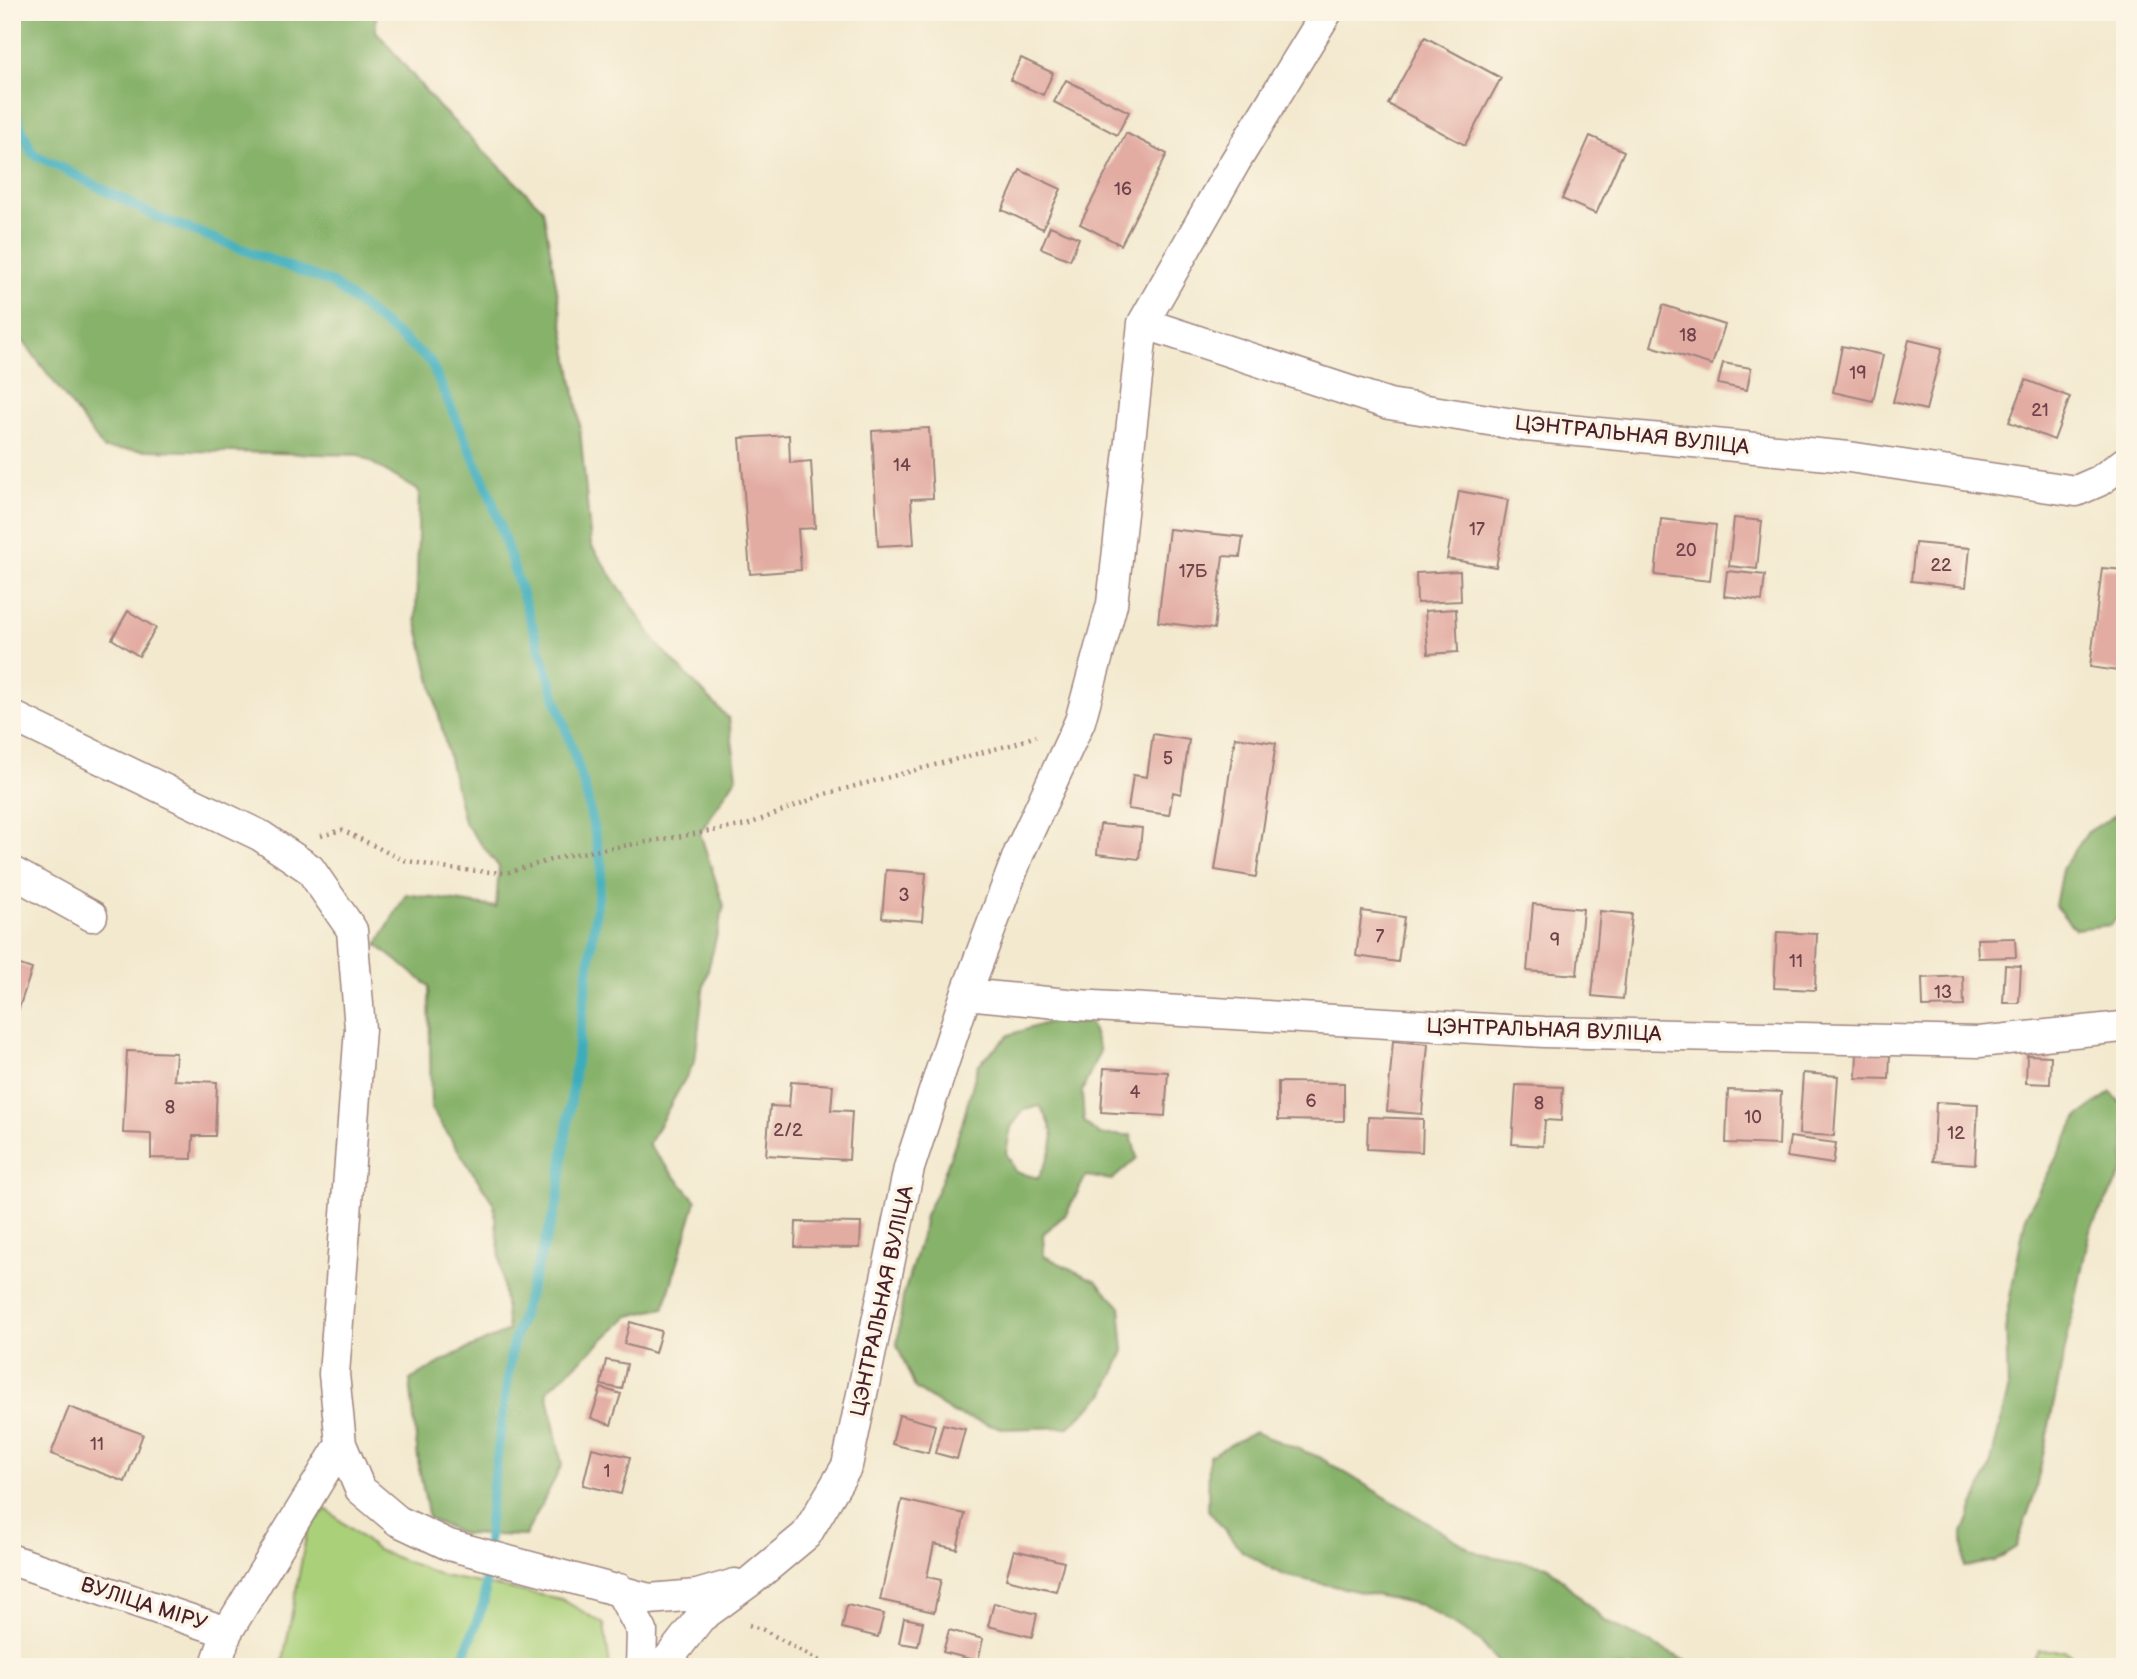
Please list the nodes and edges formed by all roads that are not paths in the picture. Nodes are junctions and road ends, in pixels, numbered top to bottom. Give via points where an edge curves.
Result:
1 (1327, 12) edge
2 (1143, 323) junction
3 (2125, 462) edge
4 (19, 719) edge
5 (12, 872) edge
6 (93, 916) dead end
7 (966, 994) junction
8 (2122, 1027) dead end
9 (341, 1444) junction
10 (12, 1560) edge
11 (752, 1580) junction
12 (619, 1589) junction
13 (227, 1632) junction
14 (215, 1667) edge
15 (642, 1667) edge
16 (662, 1667) edge

1 - 2 street, ЦЭНТРАЛЬНАЯ ВУЛІЦА
2 - 3 street, ЦЭНТРАЛЬНАЯ ВУЛІЦА via 1389,404 1527,426 1849,457 2076,491
2 - 7 street, ЦЭНТРАЛЬНАЯ ВУЛІЦА via 1112,604 1080,721 1019,853
4 - 9 street, ЦЭНТРАЛЬНАЯ ВУЛІЦА via 261,836 310,869 352,930 360,1029 334,1374
5 - 6 street
7 - 8 street, ЦЭНТРАЛЬНАЯ ВУЛІЦА via 1544,1032 1979,1042
7 - 11 street, ЦЭНТРАЛЬНАЯ ВУЛІЦА via 909,1168 847,1466 806,1535
9 - 12 street, ЦЭНТРАЛЬНАЯ ВУЛІЦА via 360,1489 398,1521 449,1545
9 - 13 street, ВУЛІЦА МІРУ
10 - 13 street, ВУЛІЦА МІРУ
11 - 12 street, ЦЭНТРАЛЬНАЯ ВУЛІЦА via 697,1595 649,1599
11 - 16 street, ЦЭНТРАЛЬНАЯ ВУЛІЦА via 704,1615
12 - 15 street via 642,1631
13 - 14 street

